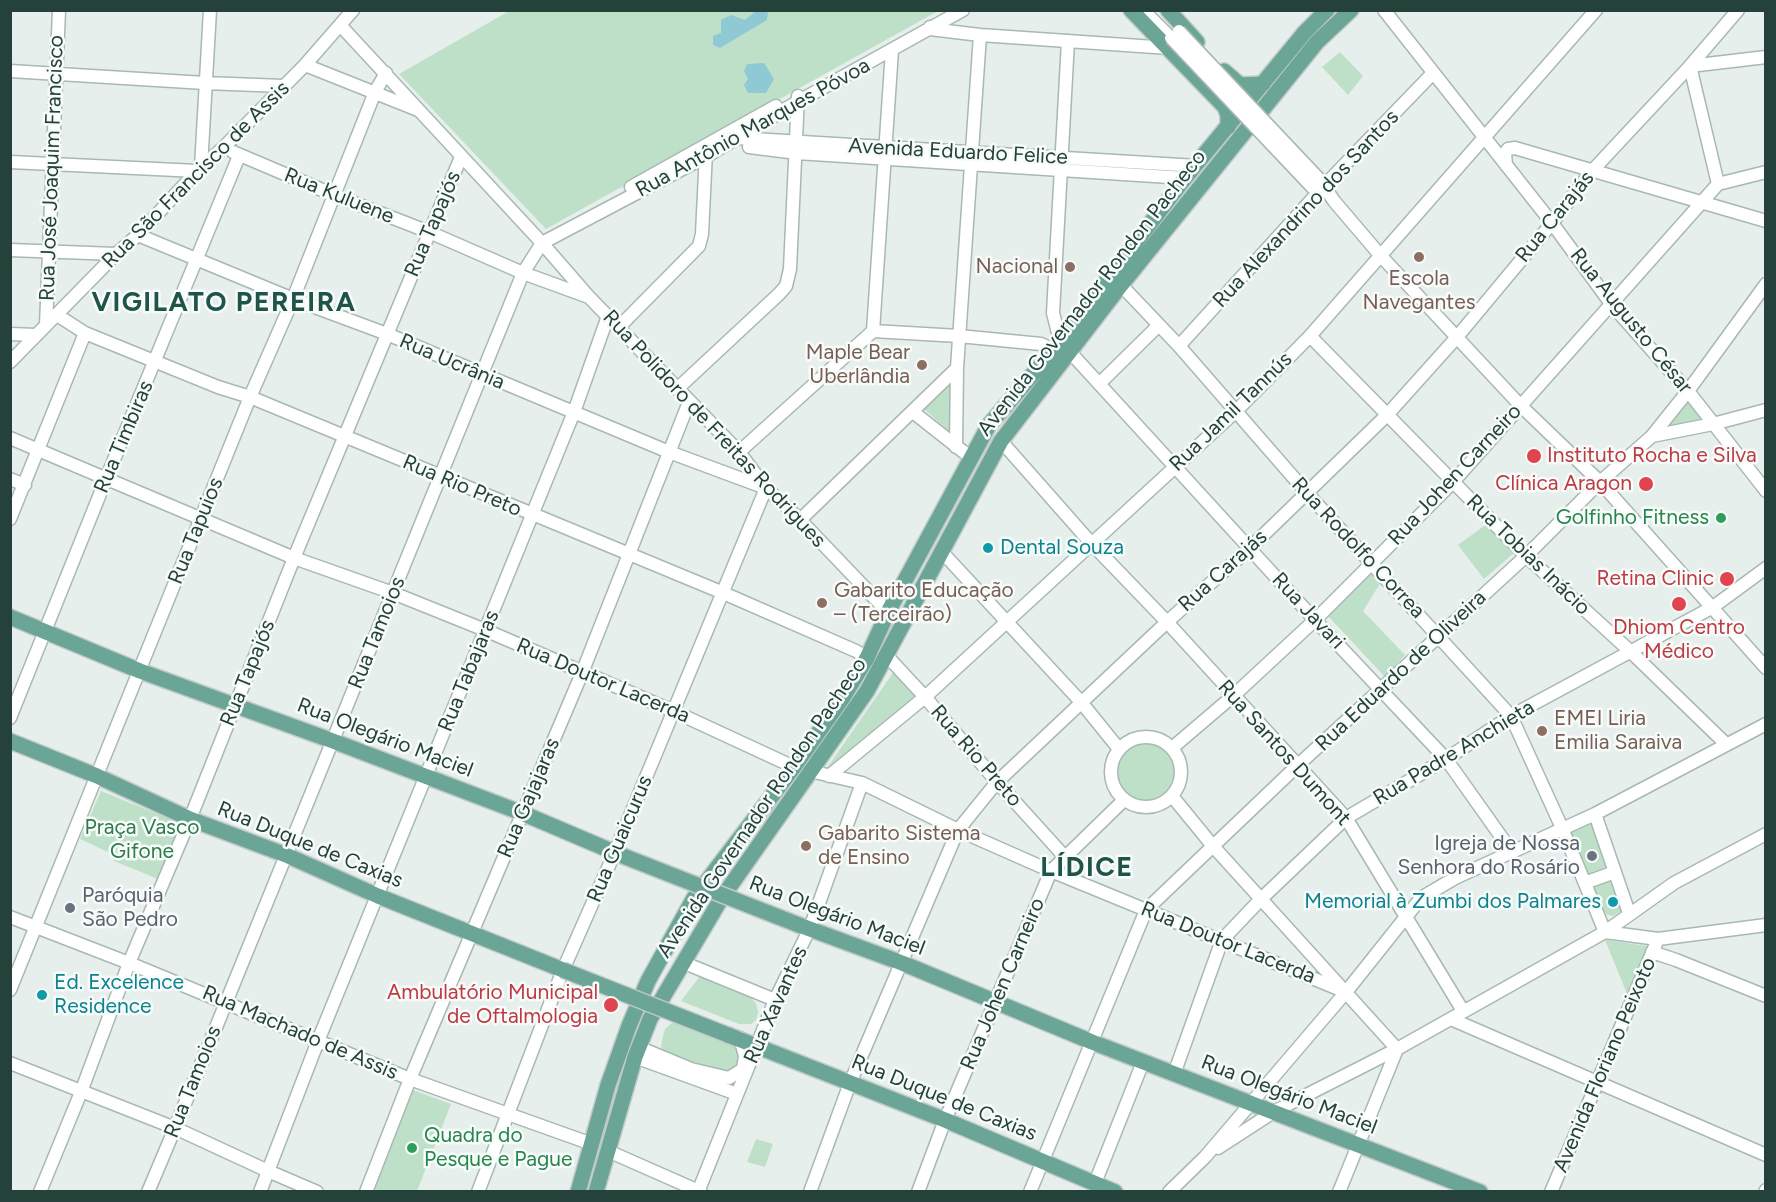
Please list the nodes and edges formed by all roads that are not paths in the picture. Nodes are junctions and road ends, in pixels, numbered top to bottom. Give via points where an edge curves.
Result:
1 (59, 10) edge
2 (210, 10) edge
3 (353, 10) edge
4 (963, 10) edge
5 (1131, 10) edge
6 (1143, 10) edge
7 (1158, 10) edge
8 (1168, 10) edge
9 (1327, 10) edge
10 (1350, 10) edge
11 (1384, 10) edge
12 (1596, 10) edge
13 (1738, 10) edge
14 (941, 14) edge
15 (340, 25) junction
16 (930, 29) junction
17 (980, 35) junction
18 (1173, 39) junction
19 (1068, 41) junction
20 (892, 50) junction
21 (1766, 57) edge
22 (305, 65) junction
23 (1690, 66) junction
24 (1221, 68) junction
25 (10, 71) edge
26 (55, 73) junction
27 (386, 73) junction
28 (1433, 73) junction
29 (205, 83) junction
30 (1202, 84) junction
31 (1263, 84) junction
32 (283, 86) junction
33 (375, 92) junction
34 (799, 97) junction
35 (422, 112) junction
36 (1228, 127) junction
37 (1485, 138) junction
38 (721, 141) junction
39 (224, 147) junction
40 (797, 148) junction
41 (884, 153) junction
42 (239, 156) junction
43 (461, 157) junction
44 (705, 157) junction
45 (1060, 158) junction
46 (971, 159) junction
47 (10, 162) edge
48 (1127, 162) junction
49 (53, 164) junction
50 (1506, 165) junction
51 (1197, 166) junction
52 (199, 169) junction
53 (1060, 171) junction
54 (1592, 171) junction
55 (1766, 172) edge
56 (1126, 175) junction
57 (1185, 178) junction
58 (1718, 184) junction
59 (1320, 186) junction
60 (334, 195) junction
61 (1701, 203) junction
62 (1766, 221) edge
63 (1552, 224) junction
64 (429, 232) junction
65 (138, 235) junction
66 (540, 241) junction
67 (10, 250) edge
68 (50, 252) junction
69 (116, 254) junction
70 (1380, 255) junction
71 (196, 260) junction
72 (523, 273) junction
73 (1766, 284) edge
74 (1121, 285) junction
75 (588, 296) junction
76 (293, 298) junction
77 (1612, 305) junction
78 (57, 315) junction
79 (608, 316) junction
80 (46, 325) junction
81 (1159, 325) junction
82 (619, 327) junction
83 (873, 331) junction
84 (85, 333) junction
85 (10, 334) edge
86 (387, 334) junction
87 (36, 335) junction
88 (959, 336) junction
89 (1310, 336) junction
90 (1457, 336) junction
91 (1179, 346) junction
92 (1061, 348) junction
93 (155, 361) junction
94 (10, 362) edge
95 (957, 368) junction
96 (481, 374) junction
97 (1099, 384) junction
98 (677, 389) junction
99 (1688, 390) junction
100 (250, 397) junction
101 (689, 402) junction
102 (1520, 405) junction
103 (1766, 410) edge
104 (1236, 411) junction
105 (574, 412) junction
106 (913, 412) junction
107 (1387, 415) junction
108 (1713, 424) junction
109 (1652, 436) junction
110 (345, 437) junction
111 (10, 438) edge
112 (1001, 441) junction
113 (956, 447) junction
114 (39, 451) junction
115 (669, 452) junction
116 (739, 452) junction
117 (970, 457) junction
118 (1174, 467) junction
119 (440, 476) junction
120 (10, 479) edge
121 (106, 479) junction
122 (1453, 482) junction
123 (1600, 483) junction
124 (25, 484) junction
125 (766, 488) junction
126 (1766, 491) edge
127 (1307, 493) junction
128 (532, 516) junction
129 (202, 518) junction
130 (10, 519) edge
131 (800, 520) junction
132 (1091, 543) junction
133 (1250, 548) junction
134 (942, 552) junction
135 (628, 555) junction
136 (1526, 556) junction
137 (294, 558) junction
138 (1371, 563) junction
139 (1766, 568) edge
140 (722, 592) junction
141 (393, 593) junction
142 (1713, 607) junction
143 (888, 612) junction
144 (10, 617) edge
145 (1315, 620) junction
146 (1006, 621) junction
147 (1167, 622) junction
148 (485, 630) junction
149 (45, 632) junction
150 (1438, 635) junction
151 (1631, 652) junction
152 (887, 656) junction
153 (867, 658) junction
154 (1766, 668) edge
155 (141, 671) junction
156 (582, 673) junction
157 (1380, 689) junction
158 (1233, 696) junction
159 (925, 697) junction
160 (1080, 702) junction
161 (235, 704) junction
162 (673, 711) junction
163 (1511, 716) junction
164 (10, 718) edge
165 (1766, 724) edge
166 (10, 741) edge
167 (333, 741) junction
168 (1726, 744) junction
169 (1172, 748) junction
170 (1119, 749) junction
171 (1446, 759) junction
172 (1297, 766) junction
173 (794, 767) junction
174 (810, 771) junction
175 (97, 776) junction
176 (427, 776) junction
177 (829, 776) junction
178 (997, 782) junction
179 (861, 783) junction
180 (1172, 796) junction
181 (1124, 800) junction
182 (522, 813) junction
183 (1595, 814) junction
184 (1346, 818) junction
185 (190, 819) junction
186 (1562, 828) junction
187 (958, 830) junction
188 (1766, 834) edge
189 (1212, 845) junction
190 (1512, 852) junction
191 (619, 854) junction
192 (286, 855) junction
193 (1064, 856) junction
194 (1051, 871) junction
195 (1616, 872) junction
196 (1590, 881) dead end
197 (378, 896) junction
198 (1261, 899) junction
199 (1146, 910) junction
200 (1629, 913) junction
201 (1406, 916) junction
202 (10, 917) edge
203 (1766, 925) edge
204 (804, 926) junction
205 (37, 927) junction
206 (1605, 932) junction
207 (472, 934) junction
208 (1658, 939) junction
209 (1222, 940) junction
210 (1652, 952) junction
211 (129, 963) junction
212 (682, 963) junction
213 (902, 963) junction
214 (563, 970) junction
215 (10, 990) edge
216 (1346, 992) junction
217 (1766, 996) edge
218 (775, 1000) junction
219 (226, 1002) junction
220 (995, 1002) junction
221 (1464, 1011) junction
222 (1451, 1019) junction
223 (734, 1036) junction
224 (318, 1041) junction
225 (1092, 1042) junction
226 (757, 1045) junction
227 (1396, 1049) junction
228 (637, 1052) junction
229 (1143, 1062) junction
230 (10, 1063) edge
231 (1173, 1074) junction
232 (410, 1079) junction
233 (850, 1083) junction
234 (1597, 1083) junction
235 (81, 1092) junction
236 (737, 1094) junction
237 (1252, 1102) junction
238 (1275, 1111) junction
239 (509, 1115) junction
240 (945, 1120) junction
241 (175, 1128) junction
242 (592, 1144) junction
243 (1358, 1145) junction
244 (608, 1151) junction
245 (1766, 1155) edge
246 (1205, 1157) junction
247 (1043, 1161) junction
248 (268, 1172) junction
249 (1095, 1183) junction
250 (40, 1191) edge
251 (148, 1191) edge
252 (260, 1191) edge
253 (317, 1191) edge
254 (366, 1191) edge
255 (478, 1191) edge
256 (578, 1191) edge
257 (596, 1191) edge
258 (699, 1191) edge
259 (810, 1191) edge
260 (918, 1191) edge
261 (1030, 1191) edge
262 (1115, 1191) edge
263 (1169, 1191) edge
264 (1339, 1191) edge
265 (1480, 1191) edge
266 (1551, 1191) edge

1 - 26 street, Rua José Joaquim Francisco
2 - 29 street
3 - 15 street, Rua São Francisco de Assis
4 - 16 street, Rua Antônio Marques Póvoa
5 - 18 main road
6 - 18 street
7 - 18 street
8 - 24 main road
9 - 31 main road, Avenida Governador Rondon Pacheco
10 - 74 main road, Avenida Governador Rondon Pacheco via 1317,42
11 - 28 street, Rua Augusto César
12 - 37 street, Rua Jamil Tannús
13 - 23 street, Rua Carajás
14 - 16 street
14 - 34 street, Rua Antônio Marques Póvoa
15 - 22 street, Rua São Francisco de Assis
15 - 27 street, Rua Polidoro de Freitas Rodrigues
16 - 17 street
16 - 20 street, Rua Antônio Marques Póvoa
17 - 19 street
17 - 46 street
18 - 19 street
18 - 30 main road
18 - 59 street, bridge
19 - 45 street
20 - 34 street, Rua Antônio Marques Póvoa
20 - 41 street
21 - 23 street
22 - 32 street, Rua São Francisco de Assis
22 - 33 street
23 - 54 street, Rua Carajás
23 - 58 street
24 - 30 main road via 1219,84
24 - 31 main road via 1238,85
25 - 26 street
26 - 29 street
26 - 49 street, Rua José Joaquim Francisco
27 - 33 street, Rua Tapuios
27 - 35 street, Rua Polidoro de Freitas Rodrigues
28 - 37 street, Rua Augusto César
28 - 59 street, Rua Alexandrino dos Santos
29 - 32 street
29 - 52 street
30 - 36 main road via 1225,107
31 - 36 main road, Avenida Governador Rondon Pacheco
32 - 39 street, Rua São Francisco de Assis
33 - 35 street
33 - 60 street, Rua Tapuios
34 - 38 street, Rua Antônio Marques Póvoa
34 - 40 street
35 - 43 street, Rua Polidoro de Freitas Rodrigues
36 - 51 main road, Avenida Governador Rondon Pacheco
37 - 50 street, Rua Augusto César
37 - 70 street, Rua Jamil Tannús
38 - 40 street, Avenida Eduardo Felice
38 - 44 street, Rua Antônio Marques Póvoa
38 - 44 street
38 - 66 street, Rua Antônio Marques Póvoa
39 - 42 street, Rua Kuluene
39 - 52 street, Rua São Francisco de Assis
40 - 41 street, Avenida Eduardo Felice
40 - 98 street via 786,286
41 - 46 street, Avenida Eduardo Felice
41 - 83 street
42 - 60 street, Rua Kuluene
42 - 71 street, Rua Timbiras
43 - 64 street, Rua Tapajós
43 - 66 street, Rua Polidoro de Freitas Rodrigues
44 - 66 street, Rua Antônio Marques Póvoa
44 - 82 street via 699,246
45 - 46 street, Avenida Eduardo Felice
45 - 48 street, Avenida Eduardo Felice
45 - 53 street
46 - 53 street, Avenida Eduardo Felice
46 - 88 street
47 - 49 street
48 - 51 street, Avenida Eduardo Felice
48 - 56 street
49 - 52 street
49 - 68 street, Rua José Joaquim Francisco
50 - 54 street via 1505,153 1515,148
50 - 63 street, Rua Augusto César
51 - 57 main road, Avenida Governador Rondon Pacheco
52 - 65 street, Rua São Francisco de Assis
53 - 56 street, Avenida Eduardo Felice
53 - 92 street via 1053,313
54 - 61 street
54 - 63 street, Rua Carajás
55 - 58 street
56 - 57 street, Avenida Eduardo Felice
57 - 92 main road, Avenida Governador Rondon Pacheco
58 - 61 street, Rua Johen Carneiro
59 - 70 street
59 - 91 street, Rua Alexandrino dos Santos
60 - 64 street, Rua Kuluene
60 - 76 street, Rua Tapuios
61 - 62 street
61 - 77 street, Rua Johen Carneiro
63 - 77 street, Rua Augusto César
63 - 90 street, Rua Carajás
64 - 72 street, Rua Kuluene
64 - 86 street, Rua Tapajós
65 - 69 street, Rua São Francisco de Assis
65 - 71 street, Rua Ucrânia
66 - 72 street, Rua Tamoios
66 - 75 street, Rua Polidoro de Freitas Rodrigues
67 - 68 street
68 - 69 street
68 - 80 street, Rua José Joaquim Francisco
69 - 78 street, Rua São Francisco de Assis
70 - 89 street, Rua Jamil Tannús
70 - 90 street
71 - 76 street, Rua Ucrânia
71 - 93 street, Rua Timbiras
72 - 75 street, Rua Kuluene
72 - 96 street, Rua Tamoios
73 - 99 street, Rua Eduardo de Oliveira
74 - 81 street, Rua Rodolfo Correa
74 - 92 main road, Avenida Governador Rondon Pacheco
75 - 79 street, Rua Polidoro de Freitas Rodrigues
76 - 86 street, Rua Ucrânia
76 - 100 street, Rua Tapuios
77 - 99 street, Rua Augusto César
77 - 102 street, Rua Johen Carneiro
78 - 80 street, Rua São Francisco de Assis
78 - 84 street, Rua Rio Preto
79 - 82 street, Rua Polidoro de Freitas Rodrigues
79 - 105 street, Rua Tabajaras
80 - 87 street, Rua São Francisco de Assis
81 - 91 street, Rua Rodolfo Correa
81 - 97 street
82 - 98 street, Rua Polidoro de Freitas Rodrigues
83 - 88 street
83 - 116 street
84 - 93 street, Rua Rio Preto
84 - 114 street
85 - 87 street
86 - 96 street, Rua Ucrânia
86 - 110 street, Rua Tapajós
87 - 94 street, Rua São Francisco de Assis
88 - 92 street
88 - 95 street
89 - 104 street, Rua Jamil Tannús
89 - 107 street, Rua Tobias Inácio
90 - 102 street
90 - 107 street, Rua Carajás
91 - 104 street, Rua Rodolfo Correa
92 - 97 street, Rua Javari
92 - 112 main road, Avenida Governador Rondon Pacheco
92 - 117 main road, Avenida Governador Rondon Pacheco via 989,425
93 - 100 street, Rua Rio Preto
93 - 121 street, Rua Timbiras
95 - 106 street
95 - 113 street
96 - 105 street, Rua Ucrânia
96 - 119 street, Rua Tamoios
97 - 118 street, Rua Javari
98 - 101 street, Rua Polidoro de Freitas Rodrigues
99 - 108 street, Rua Augusto César
99 - 109 street, Rua Eduardo de Oliveira
100 - 110 street, Rua Rio Preto
100 - 129 street, Rua Tapuios
101 - 115 street, Rua Gajajaras
101 - 116 street, Rua Polidoro de Freitas Rodrigues
102 - 122 street, Rua Johen Carneiro
102 - 123 street
103 - 108 street
104 - 118 street, Rua Jamil Tannús
104 - 127 street, Rua Rodolfo Correa
105 - 115 street, Rua Ucrânia
105 - 128 street, Rua Tabajaras
106 - 113 street
106 - 131 street
107 - 122 street, Rua Tobias Inácio
107 - 127 street, Rua Carajás
108 - 109 street
108 - 126 street, Rua Augusto César
109 - 123 street, Rua Eduardo de Oliveira
110 - 119 street, Rua Rio Preto
110 - 137 street, Rua Tapajós
111 - 114 street, Rua Doutor Lacerda
112 - 132 street, Rua Santos Dumont
112 - 134 main road, Avenida Governador Rondon Pacheco
113 - 117 street
114 - 121 street, Rua Doutor Lacerda
114 - 124 street
115 - 125 street, Rua Ucrânia
115 - 135 street, Rua Gajajaras
116 - 125 street, Rua Polidoro de Freitas Rodrigues
117 - 143 main road, Avenida Governador Rondon Pacheco
118 - 132 street, Rua Jamil Tannús
118 - 133 street, Rua Javari
119 - 128 street, Rua Rio Preto
119 - 141 street, Rua Tamoios
120 - 124 street
121 - 129 street, Rua Doutor Lacerda
121 - 149 street, Rua Timbiras
122 - 136 street, Rua Tobias Inácio
122 - 138 street, Rua Johen Carneiro
123 - 136 street, Rua Eduardo de Oliveira
123 - 142 street
124 - 130 street
125 - 131 street, Rua Polidoro de Freitas Rodrigues
125 - 140 street, Rua Guaicurus
127 - 133 street, Rua Carajás
127 - 138 street, Rua Rodolfo Correa
128 - 135 street, Rua Rio Preto
128 - 148 street, Rua Tabajaras
129 - 137 street, Rua Doutor Lacerda
129 - 155 street, Rua Tapuios
131 - 143 street, Rua Polidoro de Freitas Rodrigues
132 - 146 street, Rua Jamil Tannús
132 - 147 street, Rua Santos Dumont
133 - 145 street, Rua Javari
133 - 147 street, Rua Carajás
134 - 146 street
134 - 152 main road, Avenida Governador Rondon Pacheco
135 - 140 street, Rua Rio Preto
135 - 156 street, Rua Gajajaras
136 - 150 street, Rua Eduardo de Oliveira
136 - 151 street, Rua Tobias Inácio
137 - 141 street, Rua Doutor Lacerda
137 - 161 street, Rua Tapajós
138 - 145 street, Rua Johen Carneiro
138 - 150 street, Rua Rodolfo Correa
139 - 142 street, Rua Padre Anchieta
140 - 153 street, Rua Rio Preto
140 - 162 street, Rua Guaicurus
141 - 148 street, Rua Doutor Lacerda
141 - 167 street, Rua Tamoios
142 - 151 street, Rua Padre Anchieta
142 - 154 street
143 - 153 main road, Avenida Governador Rondon Pacheco
144 - 149 main road, Rua Olegário Maciel
145 - 157 street, Rua Javari
145 - 158 street, Rua Johen Carneiro
146 - 159 street, Rua Jamil Tannús
146 - 160 street
147 - 158 street, Rua Santos Dumont
147 - 160 street, Rua Carajás
148 - 156 street, Rua Doutor Lacerda
148 - 176 street, Rua Tabajaras
149 - 155 main road, Rua Olegário Maciel
149 - 164 street, Rua Timbiras
150 - 157 street, Rua Eduardo de Oliveira
150 - 163 street, Rua Rodolfo Correa
151 - 163 street, Rua Padre Anchieta
151 - 168 street, Rua Tobias Inácio
152 - 159 street, Rua Rio Preto
152 - 174 main road, Avenida Governador Rondon Pacheco
153 - 173 main road, Avenida Governador Rondon Pacheco
155 - 161 main road, Rua Olegário Maciel
155 - 175 street, Rua Tapuios
156 - 162 street, Rua Doutor Lacerda
156 - 182 street, Rua Gajajaras
157 - 171 street, Rua Javari
157 - 172 street, Rua Eduardo de Oliveira
158 - 169 street, Rua Johen Carneiro
158 - 172 street, Rua Santos Dumont
159 - 177 street, Rua Jamil Tannús
159 - 178 street, Rua Rio Preto
160 - 170 street
160 - 178 street, Rua Carajás
161 - 167 main road, Rua Olegário Maciel
161 - 185 street, Rua Tapajós
162 - 173 street, Rua Doutor Lacerda
162 - 191 street, Rua Guaicurus
163 - 171 street, Rua Padre Anchieta
163 - 186 street, Rua Rodolfo Correa
165 - 168 street
166 - 175 main road, Rua Duque de Caxias
167 - 176 main road, Rua Olegário Maciel
167 - 192 street, Rua Tamoios
168 - 183 street
169 - 170 street via 1152,737 1140,737
169 - 180 street via 1182,767 1178,788
170 - 181 street via 1112,763 1112,779
171 - 184 street, Rua Padre Anchieta
171 - 190 street, Rua Javari
172 - 184 street, Rua Santos Dumont
172 - 189 street, Rua Eduardo de Oliveira
173 - 242 main road, Avenida Governador Rondon Pacheco via 694,898 648,981 608,1085
174 - 177 street, Rua Doutor Lacerda
174 - 212 main road, Avenida Governador Rondon Pacheco via 721,898
175 - 185 main road, Rua Duque de Caxias
175 - 205 street, Rua Tapuios
176 - 182 main road, Rua Olegário Maciel
176 - 197 street, Rua Tabajaras
177 - 179 street, Rua Doutor Lacerda
178 - 187 street, Rua Carajás
178 - 193 street, Rua Rio Preto
179 - 187 street, Rua Doutor Lacerda
179 - 204 street, Rua Xavantes
180 - 181 street via 1164,803 1143,807
180 - 189 street
181 - 193 street, Rua Johen Carneiro
182 - 191 main road, Rua Olegário Maciel
182 - 207 street, Rua Gajajaras
183 - 186 street
183 - 195 street
184 - 198 street, Rua Padre Anchieta
184 - 201 street, Rua Santos Dumont
185 - 192 main road, Rua Duque de Caxias
185 - 211 street, Rua Tapajós
186 - 190 street
186 - 206 street, Rua Rodolfo Correa
187 - 194 street, Rua Doutor Lacerda
187 - 213 street, Rua Carajás
188 - 200 street via 1674,883
189 - 198 street
189 - 199 street, Rua Eduardo de Oliveira
190 - 201 street via 1436,888
191 - 204 main road, Rua Olegário Maciel, bridge
191 - 214 street, Rua Guaicurus
192 - 197 main road, Rua Duque de Caxias
192 - 219 street, Rua Tamoios
193 - 194 street, Rua Johen Carneiro
194 - 199 street, Rua Doutor Lacerda
194 - 220 street, Rua Johen Carneiro
195 - 196 street
195 - 200 street
197 - 207 main road, Rua Duque de Caxias
197 - 224 street, Rua Tabajaras
198 - 209 street, Rua Padre Anchieta
198 - 216 street
199 - 209 street, Rua Doutor Lacerda
199 - 225 street, Rua Eduardo de Oliveira
200 - 206 street
201 - 216 street
201 - 221 street, Rua Santos Dumont
202 - 205 street, Rua Machado de Assis
203 - 208 street
204 - 213 main road, Rua Olegário Maciel
204 - 218 street, Rua Xavantes
205 - 211 street, Rua Machado de Assis
205 - 215 street, Rua Tapuios
206 - 208 street
206 - 221 street
207 - 214 main road, Rua Duque de Caxias
207 - 232 street, Rua Gajajaras
208 - 210 street, Avenida Floriano Peixoto
209 - 216 street, Rua Doutor Lacerda
209 - 231 street, Rua Padre Anchieta
210 - 217 street
210 - 234 street, Avenida Floriano Peixoto
211 - 219 street, Rua Machado de Assis
211 - 235 street, Rua Tapajós
212 - 218 street
212 - 228 main road, Avenida Governador Rondon Pacheco via 650,1019
213 - 220 main road, Rua Olegário Maciel
213 - 233 street, Rua Carajás
214 - 223 main road, Rua Duque de Caxias, bridge
214 - 239 street, Rua Guaicurus
216 - 227 street
216 - 237 street
218 - 226 street, Rua Xavantes
219 - 224 street, Rua Machado de Assis
219 - 241 street, Rua Tamoios
220 - 225 main road, Rua Olegário Maciel
220 - 240 street, Rua Johen Carneiro
221 - 222 street
222 - 227 street
222 - 234 street
223 - 226 main road, Rua Duque de Caxias
223 - 228 street via 745,1056 743,1069 729,1078
224 - 232 street, Rua Machado de Assis
224 - 248 street, Rua Tabajaras
225 - 229 main road, Rua Olegário Maciel
225 - 247 street, Rua Eduardo de Oliveira
226 - 233 main road, Rua Duque de Caxias
226 - 236 street, Rua Xavantes
227 - 238 street
227 - 243 street
228 - 236 street
228 - 244 main road, Avenida Governador Rondon Pacheco
229 - 231 main road, Rua Olegário Maciel
229 - 249 street
230 - 235 street
231 - 237 main road, Rua Olegário Maciel
232 - 239 street, Rua Machado de Assis
232 - 254 street, Rua Gajajaras
233 - 240 main road, Rua Duque de Caxias
233 - 259 street, Rua Carajás
234 - 245 street
234 - 266 street, Avenida Floriano Peixoto
235 - 241 street
235 - 250 street, Rua Tapajós
236 - 258 street, Rua Xavantes
237 - 238 main road, Rua Olegário Maciel
237 - 246 street
238 - 243 main road, Rua Olegário Maciel
238 - 246 street
239 - 242 street, Rua Machado de Assis
239 - 255 street, Rua Guaicurus
240 - 247 main road, Rua Duque de Caxias
240 - 260 street, Rua Johen Carneiro
241 - 248 street
241 - 251 street, Rua Tamoios
242 - 256 main road, Avenida Governador Rondon Pacheco
243 - 264 street
243 - 265 main road, Rua Olegário Maciel
244 - 257 main road, Avenida Governador Rondon Pacheco
244 - 258 street
246 - 263 street
247 - 249 main road, Rua Duque de Caxias
247 - 261 street, Rua Eduardo de Oliveira
248 - 252 street, Rua Tabajaras
248 - 253 street
249 - 262 main road, Rua Duque de Caxias

